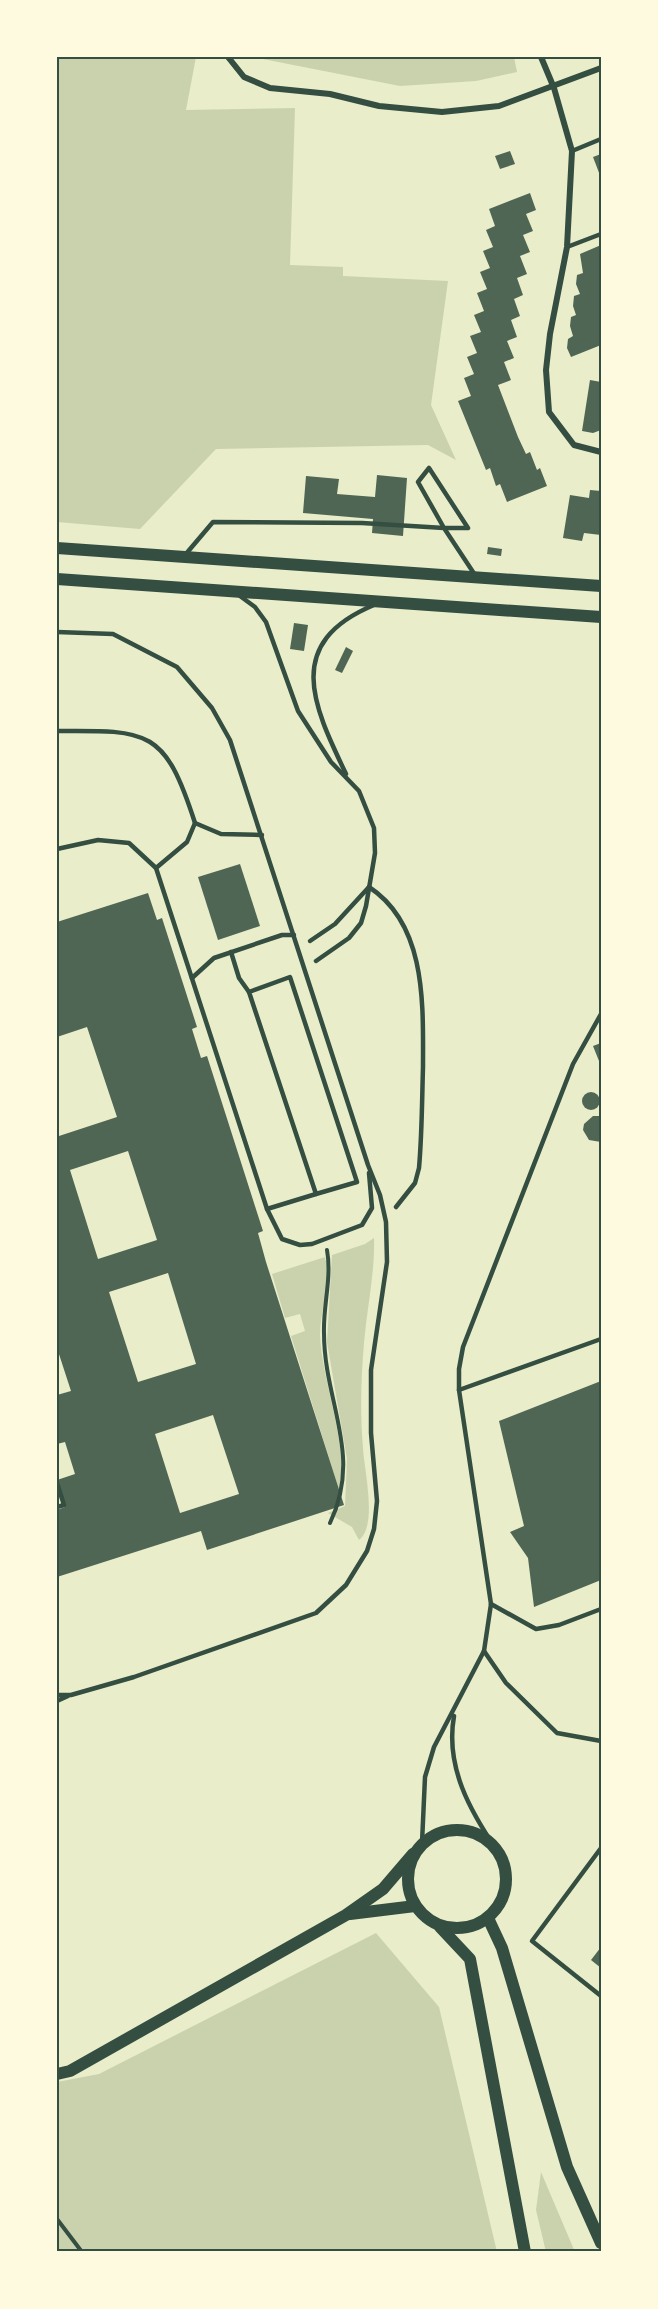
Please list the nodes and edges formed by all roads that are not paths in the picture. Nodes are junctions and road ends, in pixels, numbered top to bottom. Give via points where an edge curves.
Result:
1 (228, 57) edge
2 (541, 57) edge
3 (601, 68) edge
4 (554, 88) junction
5 (601, 139) edge
6 (572, 152) junction
7 (601, 234) edge
8 (567, 248) junction
9 (601, 452) edge
10 (444, 528) junction
11 (57, 548) edge
12 (183, 557) junction
13 (477, 577) junction
14 (57, 579) edge
15 (601, 586) edge
16 (229, 591) junction
17 (381, 602) junction
18 (601, 617) edge
19 (57, 632) edge
20 (57, 731) edge
21 (347, 777) junction
22 (195, 823) junction
23 (262, 835) junction
24 (57, 849) edge
25 (156, 868) junction
26 (369, 887) junction
27 (294, 936) junction
28 (310, 940) dead end
29 (231, 952) junction
30 (316, 961) dead end
31 (192, 978) junction
32 (249, 992) junction
33 (601, 1014) edge
34 (368, 1165) junction
35 (316, 1194) junction
36 (396, 1207) dead end
37 (267, 1209) junction
38 (601, 1339) edge
39 (459, 1390) junction
40 (57, 1483) edge
41 (57, 1507) edge
42 (491, 1604) junction
43 (601, 1609) edge
44 (484, 1651) junction
45 (57, 1695) edge
46 (71, 1695) junction
47 (57, 1701) edge
48 (454, 1711) junction
49 (601, 1741) edge
50 (422, 1843) junction
51 (601, 1848) edge
52 (498, 1852) junction
53 (414, 1854) junction
54 (415, 1906) junction
55 (346, 1915) junction
56 (488, 1918) junction
57 (440, 1927) junction
58 (601, 1996) edge
59 (57, 2074) edge
60 (601, 2243) edge
61 (525, 2252) edge

1 - 4 street via 244,77 270,87 330,94 379,106 442,112 499,106
2 - 4 street
3 - 4 street
4 - 6 street
5 - 6 lane
6 - 8 street
7 - 8 lane
8 - 9 street via 546,370 549,412 574,446
10 - 10 lane via 418,482 429,468 468,528
10 - 12 lane via 213,522
10 - 13 lane
11 - 12 main road
12 - 13 main road
13 - 15 main road
14 - 16 main road
16 - 17 main road
16 - 21 lane via 244,598 266,622 298,711 331,762
17 - 18 main road
17 - 21 lane via 351,614 328,635 318,653 313,675 319,716
19 - 23 lane via 112,634 177,667 212,708 230,740
20 - 22 lane via 113,731 148,740 173,765
21 - 26 lane via 366,803 374,828 375,853
22 - 23 lane via 220,834
22 - 25 lane via 187,842
23 - 27 lane
24 - 25 lane via 98,840 129,843
25 - 31 lane
26 - 28 lane via 335,924
26 - 30 lane via 360,923 349,938
26 - 36 lane via 386,898 409,939 423,1002 419,1168 415,1183
27 - 29 lane via 282,934
27 - 34 lane
29 - 31 lane via 205,963
29 - 32 lane via 239,978
31 - 37 lane
32 - 35 lane
32 - 35 lane via 290,977 357,1182
33 - 39 lane via 573,1064 463,1347
34 - 37 lane via 373,1200 368,1218 352,1230 325,1240 289,1243 274,1229
34 - 46 lane via 381,1195 387,1262 371,1370 377,1501 367,1551 346,1585 316,1613
35 - 37 lane
38 - 39 lane
39 - 42 lane
40 - 41 lane via 64,1505
42 - 43 lane via 536,1629
42 - 44 lane
44 - 48 lane
44 - 49 lane via 506,1683 557,1733
45 - 46 lane
46 - 47 lane
48 - 50 lane via 434,1747 425,1777
48 - 52 lane via 450,1739 462,1792
50 - 52 main road via 453,1829 471,1831
50 - 53 main road
51 - 58 lane via 532,1941
52 - 56 main road via 506,1880 498,1907
53 - 54 main road via 407,1872 408,1890
53 - 55 main road via 383,1889
54 - 55 main road
54 - 57 main road
55 - 59 main road via 70,2071
56 - 57 main road via 457,1929
56 - 60 main road via 502,1948 567,2167
57 - 61 main road via 470,1959

